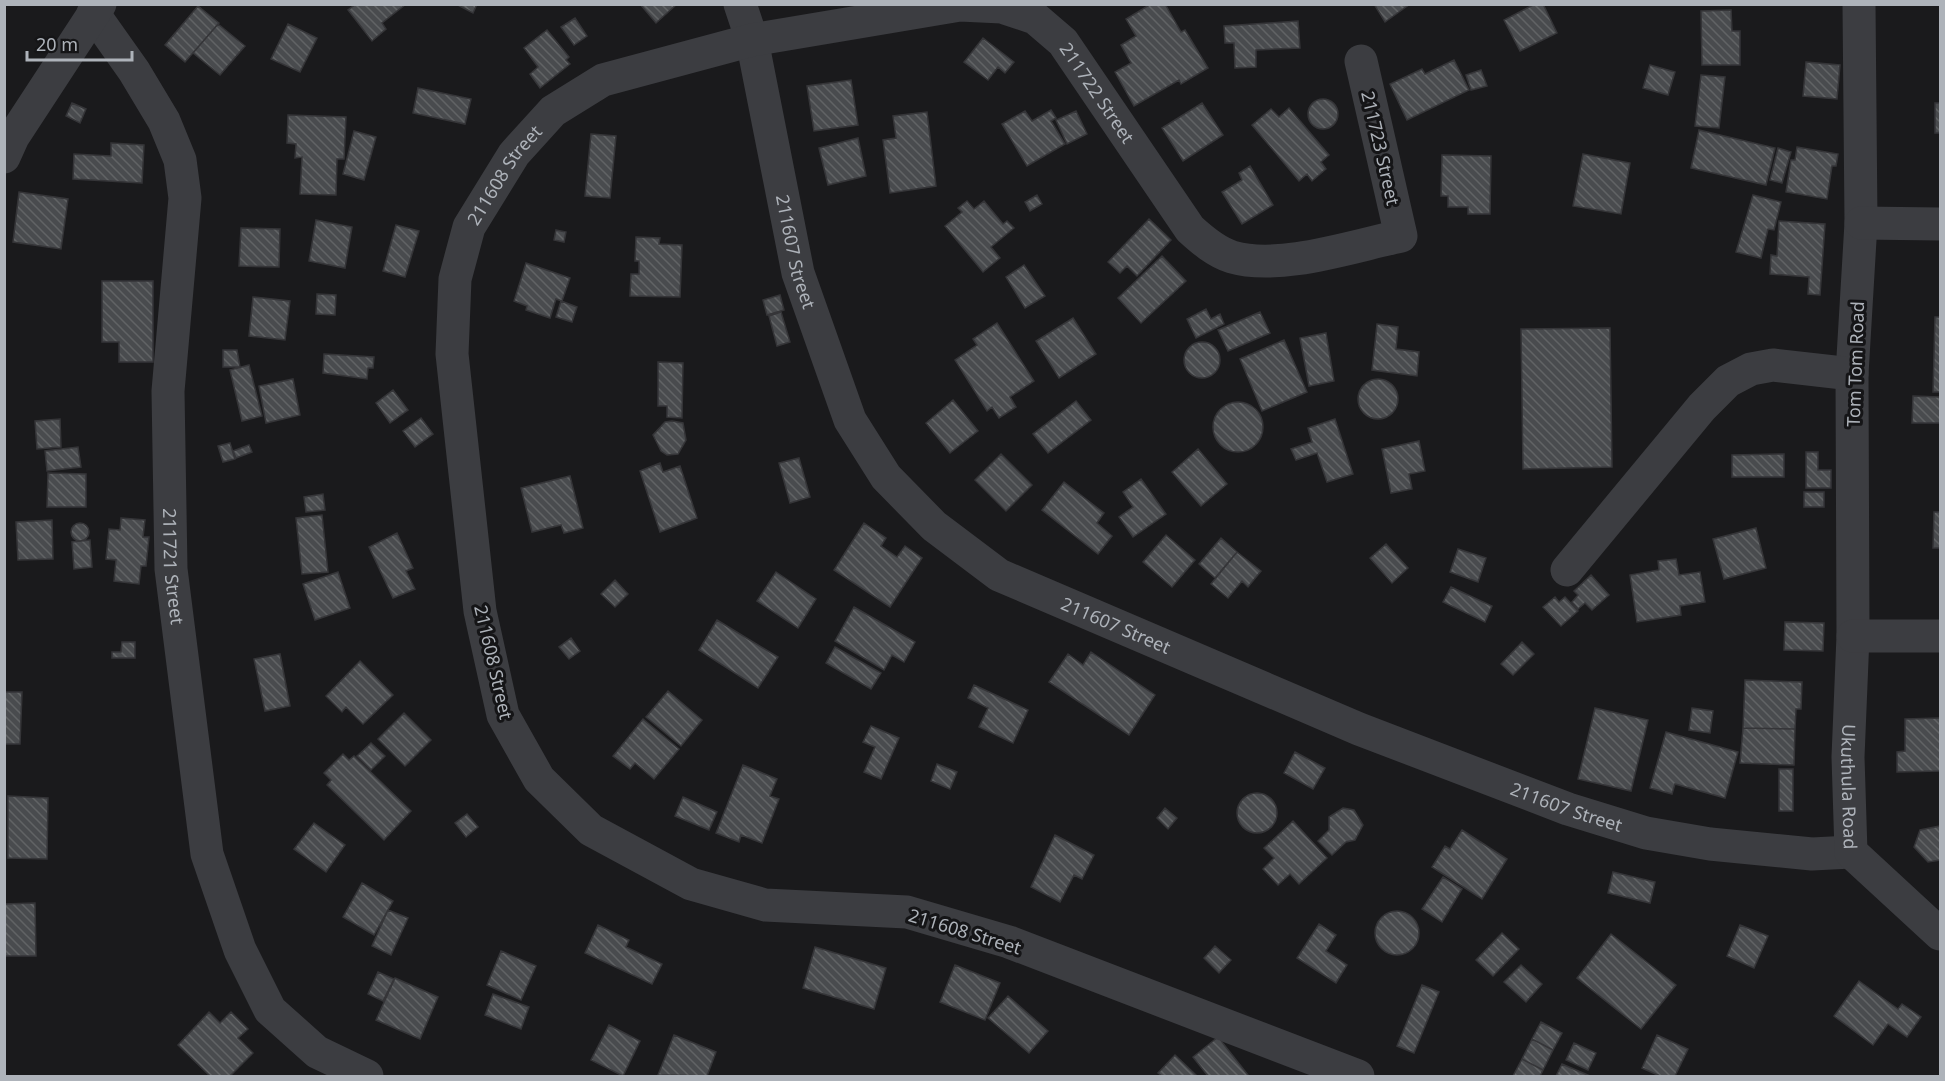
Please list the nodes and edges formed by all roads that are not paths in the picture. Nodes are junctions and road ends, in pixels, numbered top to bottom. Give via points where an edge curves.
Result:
1 (740, 4) edge
2 (1858, 4) edge
3 (96, 9) edge
4 (752, 40) junction
5 (1361, 60) dead end
6 (4, 157) edge
7 (1861, 223) junction
8 (1941, 224) edge
9 (1401, 236) joint
10 (1852, 374) junction
11 (1567, 570) dead end
12 (1853, 636) junction
13 (1941, 636) edge
14 (1851, 852) junction
15 (1941, 934) edge
16 (367, 1077) edge
17 (1358, 1077) edge

1 - 4 street, 211607 Street
2 - 7 street, Tom Tom Road
3 - 6 street
3 - 16 street, 211721 Street via 164,121 180,160 185,198 168,391 171,568 207,854 240,950 270,1010 317,1052
4 - 9 street, 211722 Street via 960,5 1002,7 1035,18 1064,42 1190,229 1208,244 1232,257 1271,261
4 - 14 street, 211607 Street via 798,273 850,420 885,477 934,526 999,575 1359,729 1568,809 1646,833 1710,844 1812,854
4 - 17 street, 211608 Street via 603,80 553,111 514,154 469,227 455,279 452,354 480,611 502,715 539,779 591,830 691,884 765,905 907,912 1009,942
5 - 9 street, 211723 Street
7 - 8 street
7 - 10 street, Tom Tom Road
10 - 11 street via 1773,365 1751,369 1728,381
10 - 12 street, Tom Tom Road
12 - 13 street
12 - 14 street, Ukuthula Road via 1848,757
14 - 15 street, Ukuthula Road

